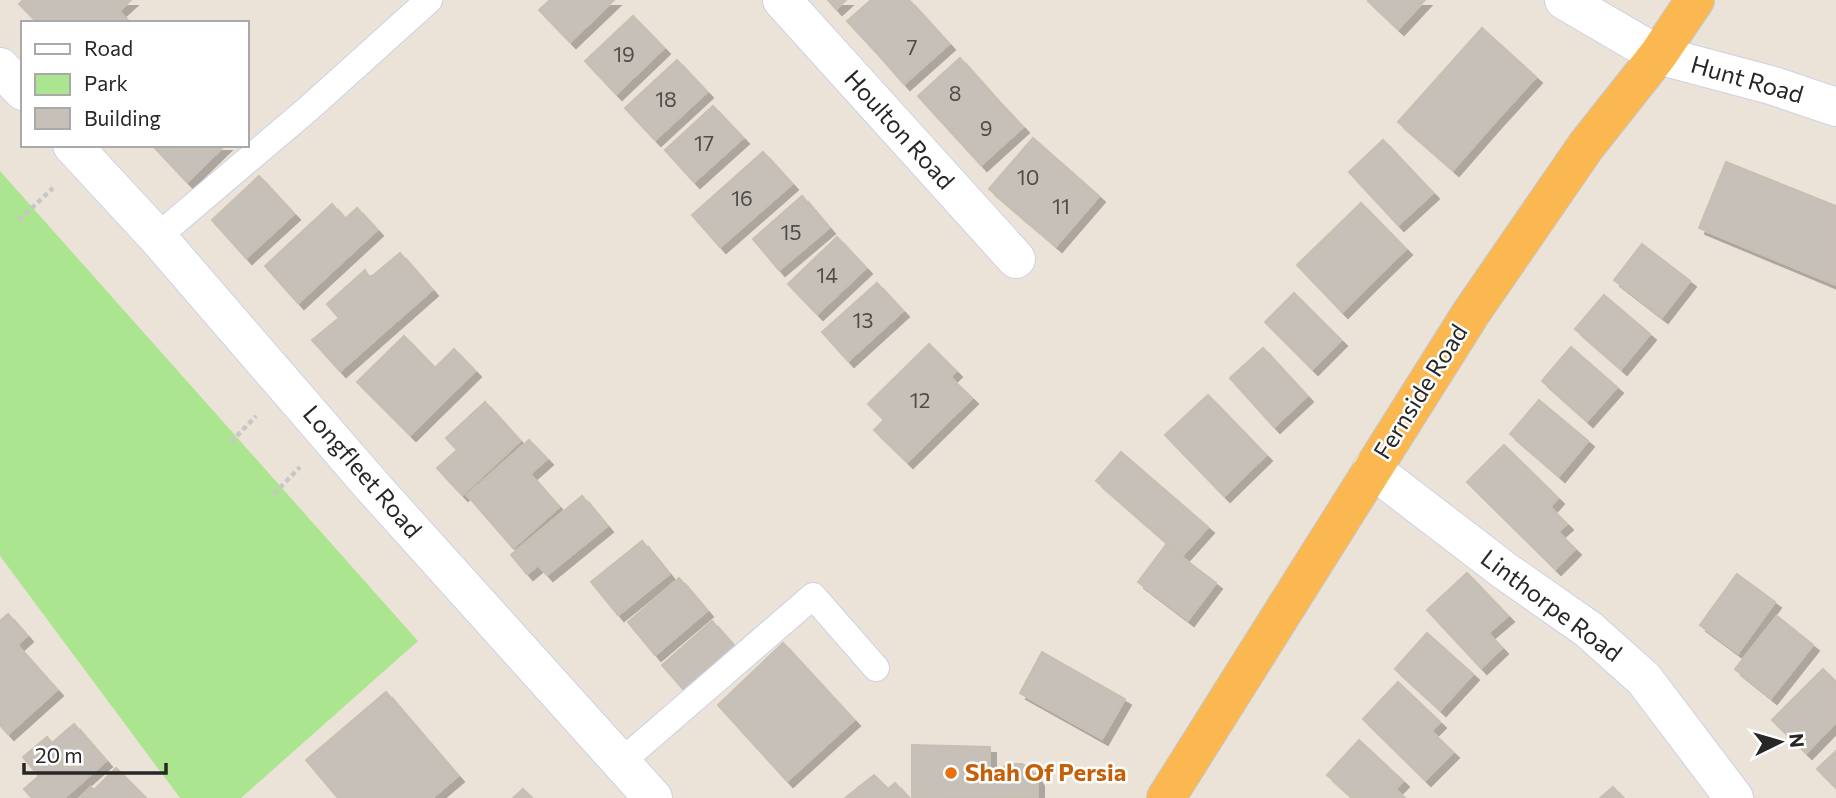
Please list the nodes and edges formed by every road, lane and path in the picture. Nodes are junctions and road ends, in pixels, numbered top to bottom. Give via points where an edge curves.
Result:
1 (429, 0) edge
2 (782, 0) edge
3 (1564, 0) edge
4 (1695, 0) edge
5 (1658, 55) junction
6 (0, 66) edge
7 (21, 89) edge
8 (1836, 107) edge
9 (74, 147) edge
10 (157, 237) junction
11 (1016, 259) dead end
12 (1373, 469) junction
13 (876, 668) dead end
14 (621, 762) junction
15 (653, 798) edge
16 (1166, 798) edge
17 (1734, 798) edge

1 - 10 lane
2 - 11 street, Houlton Road
3 - 5 street, Hunt Road
4 - 5 highway, Fernside Road
5 - 8 street, Hunt Road
5 - 12 highway, Fernside Road via 1586,146
6 - 7 street
9 - 10 street, Longfleet Road
10 - 14 street, Longfleet Road
12 - 16 highway, Fernside Road
12 - 17 street, Linthorpe Road via 1588,629 1644,679
13 - 14 lane via 813,596
14 - 15 street, Longfleet Road

